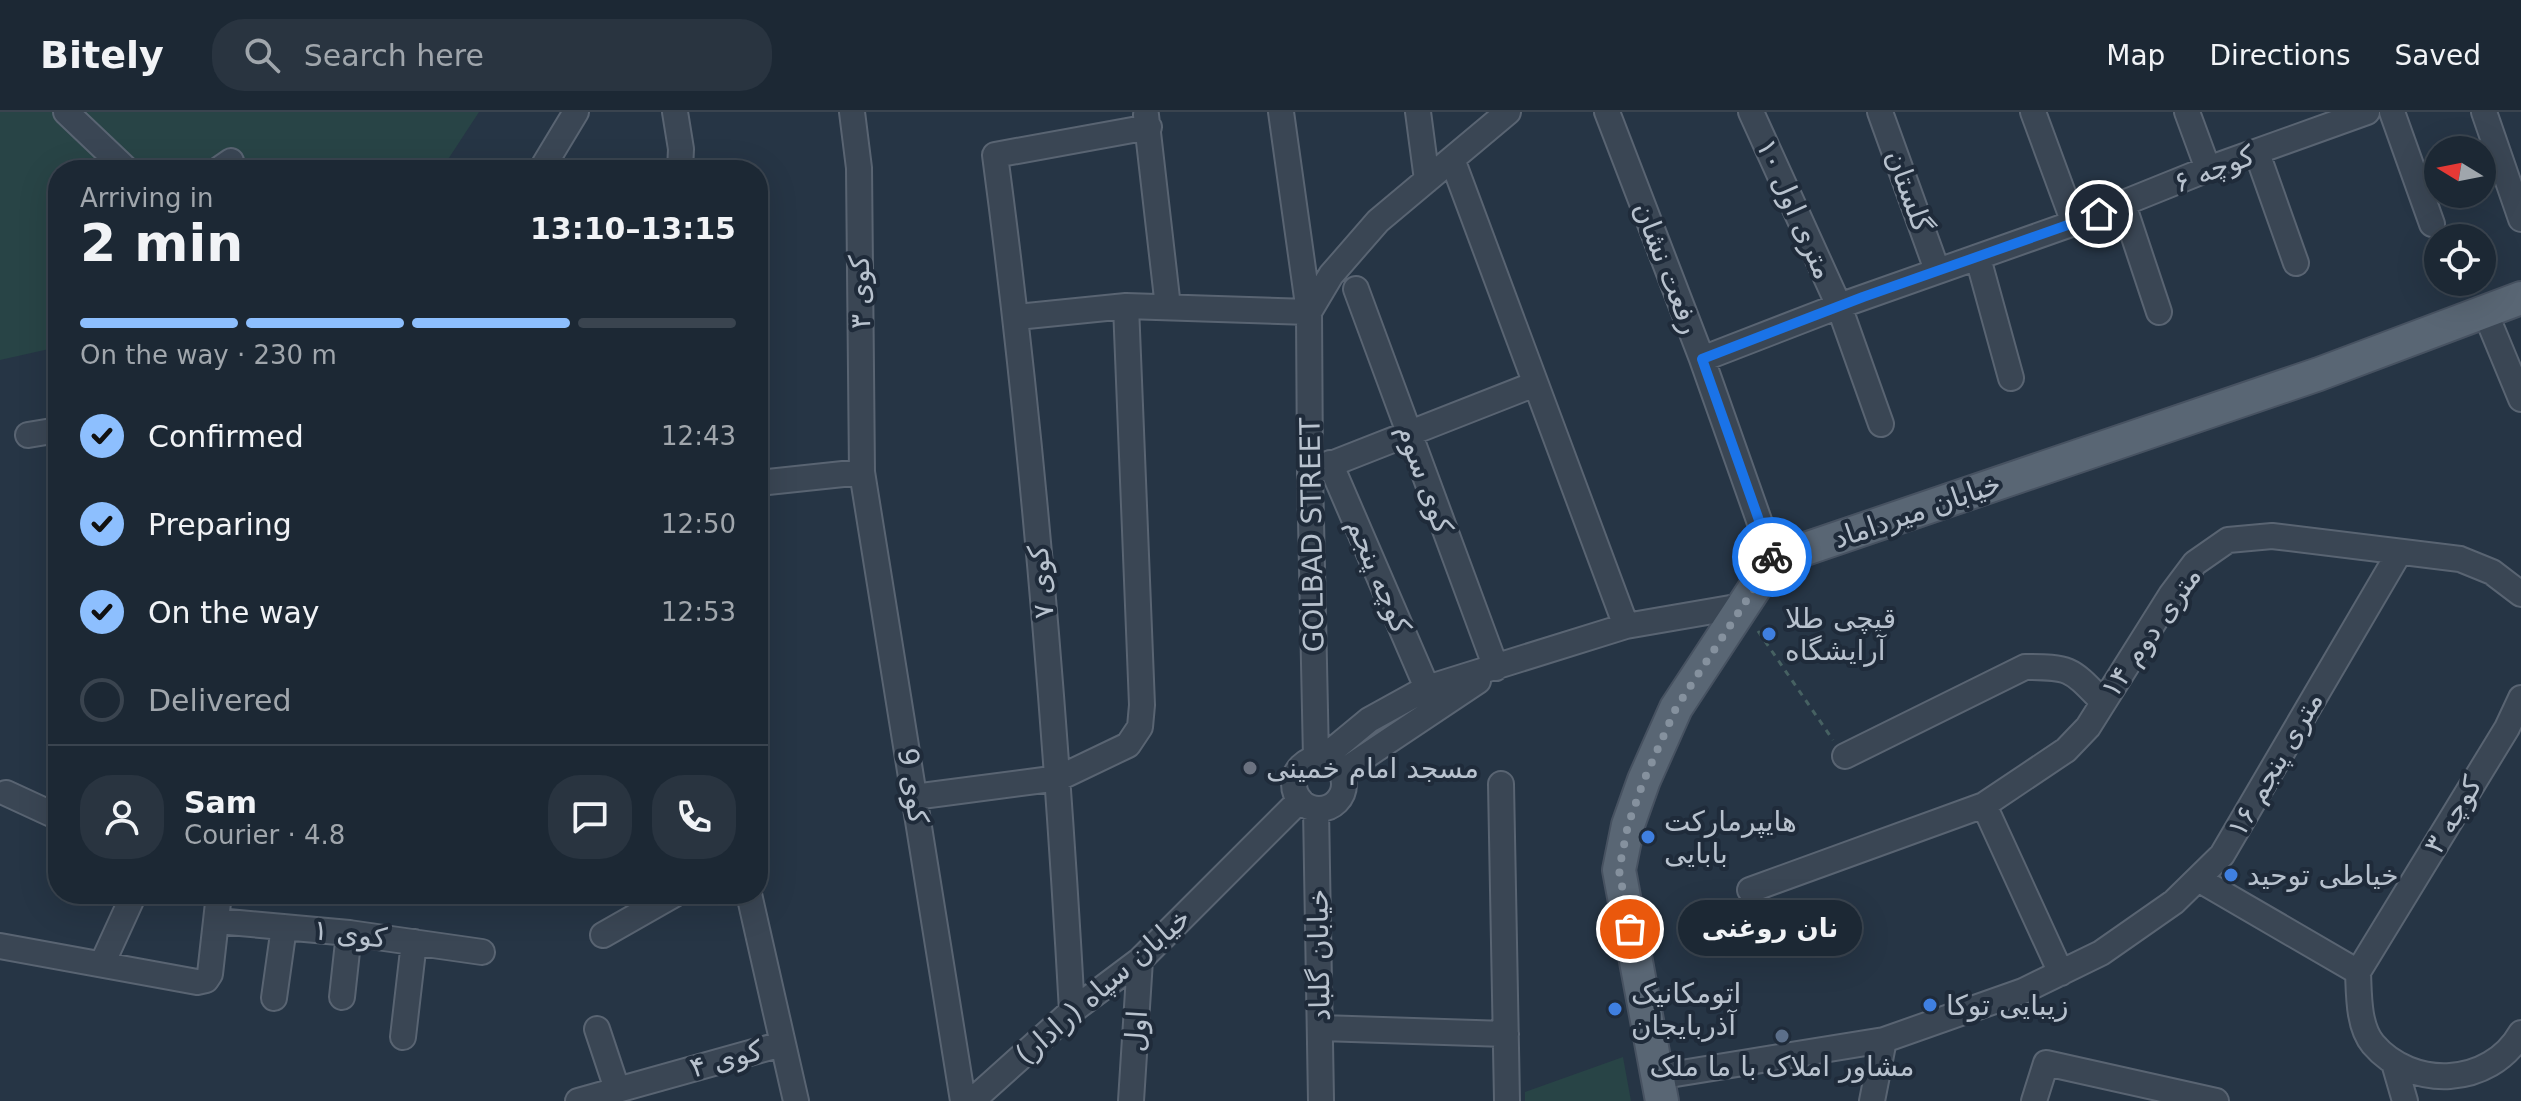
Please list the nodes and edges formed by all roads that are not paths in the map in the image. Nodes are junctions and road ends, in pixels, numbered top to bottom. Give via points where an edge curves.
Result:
1 (66, 112) edge
2 (576, 112) edge
3 (675, 112) edge
4 (852, 112) edge
5 (1281, 112) edge
6 (1418, 112) edge
7 (1508, 112) edge
8 (1607, 112) edge
9 (1751, 112) edge
10 (1880, 112) edge
11 (2033, 112) edge
12 (2187, 112) edge
13 (2367, 112) edge
14 (2392, 112) edge
15 (2484, 112) edge
16 (2334, 118) edge
17 (1147, 120) edge
18 (2257, 153) junction
19 (1452, 159) junction
20 (116, 160) edge
21 (547, 160) edge
22 (680, 160) edge
23 (2208, 169) junction
24 (1427, 180) junction
25 (2123, 204) junction
26 (2521, 219) edge
27 (2074, 223) junction
28 (2432, 224) dead end
29 (1978, 258) junction
30 (2296, 263) dead end
31 (1937, 270) junction
32 (1356, 289) dead end
33 (2521, 298) edge
34 (1126, 306) junction
35 (1839, 306) junction
36 (1168, 307) junction
37 (1309, 312) junction
38 (2159, 312) dead end
39 (2485, 312) junction
40 (1017, 317) junction
41 (1702, 359) junction
42 (2011, 378) dead end
43 (1535, 384) junction
44 (2521, 399) edge
45 (1881, 424) dead end
46 (48, 432) edge
47 (1408, 433) junction
48 (28, 435) dead end
49 (1320, 468) junction
50 (862, 472) junction
51 (768, 482) edge
52 (2399, 553) junction
53 (1773, 560) junction
54 (2521, 594) edge
55 (1742, 606) junction
56 (1626, 626) junction
57 (1496, 668) junction
58 (1427, 688) junction
59 (2521, 698) edge
60 (2102, 701) junction
61 (1845, 756) road end
62 (1327, 763) junction
63 (1059, 778) junction
64 (1501, 784) dead end
65 (6, 793) dead end
66 (914, 797) junction
67 (1308, 805) junction
68 (1984, 805) junction
69 (48, 812) edge
70 (2198, 879) junction
71 (1750, 890) dead end
72 (129, 904) edge
73 (218, 904) edge
74 (657, 904) edge
75 (751, 904) edge
76 (217, 921) junction
77 (284, 927) junction
78 (349, 933) junction
79 (603, 935) dead end
80 (414, 942) junction
81 (0, 946) edge
82 (482, 952) dead end
83 (1140, 960) junction
84 (102, 964) junction
85 (2358, 972) junction
86 (2061, 973) junction
87 (342, 997) dead end
88 (274, 998) dead end
89 (1072, 1011) junction
90 (1321, 1028) junction
91 (597, 1029) dead end
92 (2521, 1033) edge
93 (1506, 1034) junction
94 (403, 1037) dead end
95 (1884, 1040) junction
96 (782, 1044) junction
97 (2394, 1063) junction
98 (617, 1089) junction
99 (1660, 1089) edge
100 (990, 1092) edge
101 (2201, 1099) edge
102 (578, 1101) edge
103 (796, 1101) edge
104 (963, 1101) edge
105 (972, 1101) edge
106 (1131, 1101) edge
107 (1321, 1101) edge
108 (1507, 1101) edge
109 (1872, 1101) edge
110 (2034, 1101) edge
111 (2405, 1101) edge

1 - 20 street
2 - 21 street
3 - 22 street
4 - 50 street, کوی ۳ via 859,168
5 - 37 street, GOLBAD STREET
6 - 24 street
7 - 19 street
8 - 41 street, رفعت نشان
9 - 35 street, ۱۰ متری اول
10 - 31 street, گلستان
11 - 27 street
12 - 23 street
13 - 16 street, کوچه ۶
14 - 28 street
15 - 26 street
16 - 18 street, کوچه ۶
17 - 36 street
17 - 40 street, کوی ۷ via 995,155
18 - 23 street, کوچه ۶
18 - 30 street
19 - 24 street
19 - 43 street
23 - 25 street, کوچه ۶
24 - 37 street via 1378,221 1331,275
25 - 27 street, کوچه ۶
25 - 38 street
27 - 29 street, کوچه ۶
29 - 31 street, کوچه ۶
29 - 42 street
31 - 35 street, کوچه ۶
32 - 47 street, کوی سوم
33 - 39 main road, خیابان میرداماد
34 - 36 street
34 - 40 street
34 - 63 street via 1140,727 1128,745
35 - 41 street, کوچه ۶
35 - 45 street, ۱۰ متری اول
36 - 37 street
37 - 49 street, GOLBAD STREET
39 - 44 street
39 - 53 main road, خیابان میرداماد
40 - 63 street, کوی ۷
41 - 53 street, رفعت نشان
43 - 47 street
43 - 56 street
46 - 48 street
47 - 49 street
47 - 57 street, کوی سوم
49 - 58 street, کوچه پنجم
49 - 62 street, GOLBAD STREET
50 - 51 street
50 - 66 street, کوی 9
52 - 54 street via 2460,559 2492,572
52 - 60 street, ۱۴ متری دوم via 2272,536 2228,540 2195,563
52 - 70 street, ۱۶ متری پنجم via 2222,855
53 - 55 main road
55 - 56 street
55 - 99 main road via 1676,708 1628,825 1619,870
56 - 57 street
57 - 58 street
57 - 62 street
58 - 62 street via 1369,720
59 - 85 street, کوچه ۳
60 - 61 street via 2074,672 2025,667
60 - 68 street, ۱۴ متری دوم via 2088,727 2066,750
62 - 67 street via 1306,762 1298,770 1295,791
62 - 67 street via 1344,782 1342,793 1327,808
63 - 66 street
63 - 89 street, کوی ۷
64 - 93 street
65 - 69 street
66 - 104 street, کوی 9
67 - 83 street, خیابان سپاه (رادار)
67 - 90 street, خیابان گلباد
68 - 71 street, ۱۴ متری دوم
68 - 86 street
70 - 85 street
70 - 86 street, ۱۶ متری پنجم via 2101,953
72 - 84 street
73 - 76 street
74 - 79 street
75 - 96 street
76 - 77 street, کوی ۱
76 - 84 street via 206,980
77 - 78 street, کوی ۱
77 - 88 street
78 - 80 street, کوی ۱
78 - 87 street
80 - 82 street, کوی ۱
80 - 94 street
81 - 84 street
83 - 89 street, خیابان سپاه (رادار)
83 - 106 street, اول
85 - 97 street via 2360,1009 2371,1042
86 - 95 street, ۱۶ متری پنجم
89 - 100 street, خیابان سپاه (رادار)
90 - 93 street
90 - 107 street, خیابان گلباد
91 - 98 street
92 - 97 street via 2493,1064 2472,1074 2423,1075
93 - 108 street
95 - 99 street, ۱۶ متری پنجم
95 - 109 street
96 - 98 street, کوی ۴
96 - 103 street
97 - 111 street
98 - 102 street, کوی ۴
100 - 105 street, خیابان سپاه (رادار)
101 - 110 street via 2046,1063

